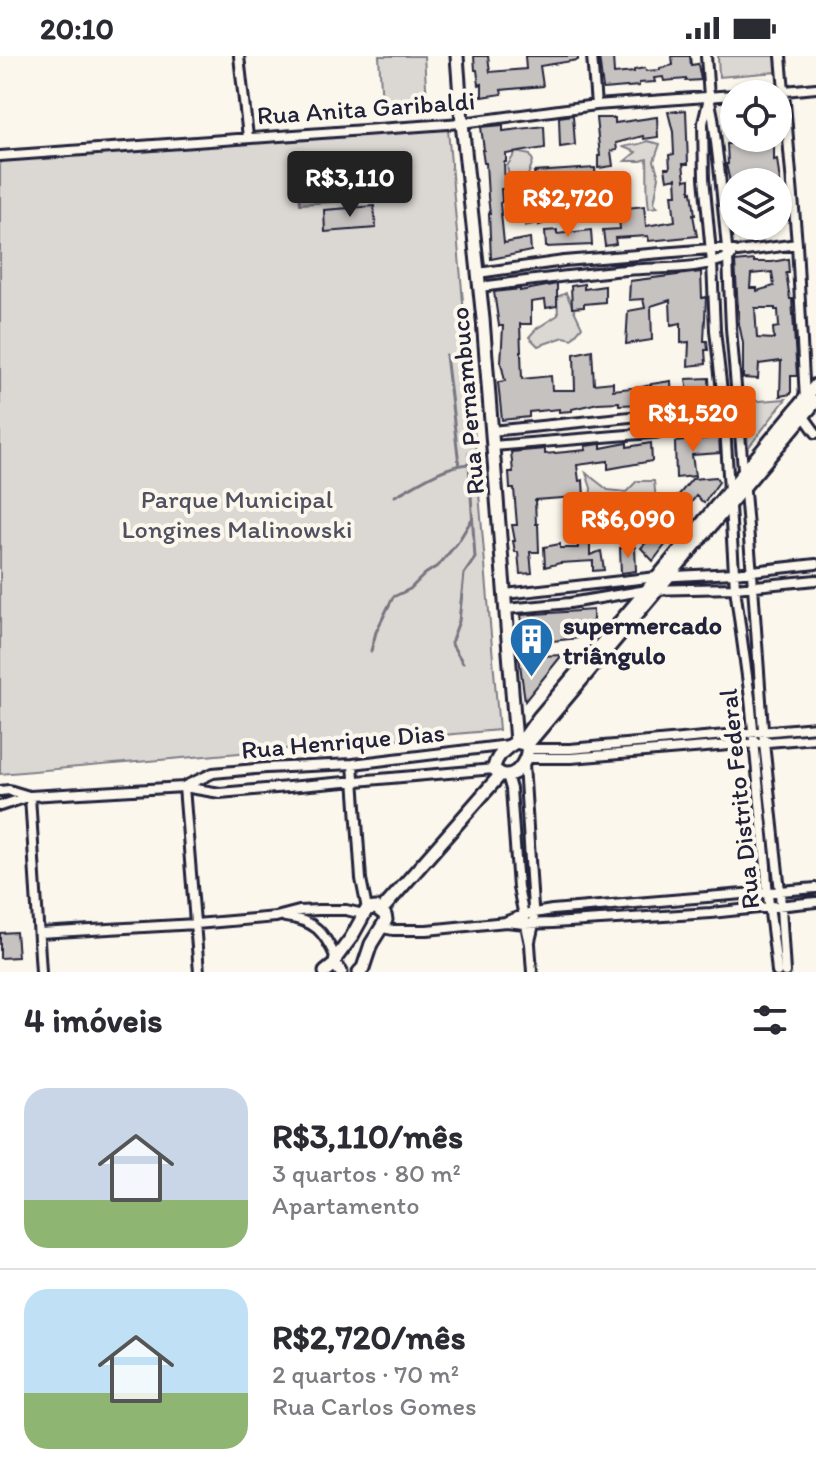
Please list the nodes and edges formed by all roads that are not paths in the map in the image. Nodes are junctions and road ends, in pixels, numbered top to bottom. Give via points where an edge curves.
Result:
1 (239, 56) edge
2 (457, 56) edge
3 (592, 56) edge
4 (706, 56) edge
5 (781, 56) edge
6 (783, 80) edge
7 (816, 88) edge
8 (792, 91) edge
9 (720, 96) edge
10 (709, 97) junction
11 (596, 105) junction
12 (462, 123) junction
13 (248, 137) junction
14 (789, 152) edge
15 (0, 156) edge
16 (720, 175) joint
17 (704, 178) junction
18 (726, 240) edge
19 (797, 244) junction
20 (710, 249) junction
21 (641, 254) junction
22 (727, 254) junction
23 (564, 261) junction
24 (712, 263) junction
25 (643, 269) junction
26 (478, 273) junction
27 (566, 275) junction
28 (479, 287) junction
29 (731, 328) junction
30 (715, 330) junction
31 (816, 385) edge
32 (812, 403) edge
33 (724, 409) junction
34 (737, 409) junction
35 (803, 415) junction
36 (612, 418) junction
37 (739, 424) junction
38 (726, 426) junction
39 (491, 431) junction
40 (816, 433) edge
41 (614, 435) junction
42 (493, 446) junction
43 (744, 478) junction
44 (731, 489) junction
45 (731, 502) junction
46 (816, 564) edge
47 (752, 570) junction
48 (734, 573) junction
49 (663, 577) junction
50 (816, 580) edge
51 (753, 586) junction
52 (568, 587) junction
53 (735, 588) junction
54 (653, 590) junction
55 (505, 594) junction
56 (570, 603) junction
57 (506, 609) junction
58 (816, 727) edge
59 (758, 732) junction
60 (816, 738) edge
61 (759, 744) junction
62 (522, 749) junction
63 (353, 764) junction
64 (501, 773) junction
65 (354, 781) junction
66 (184, 787) junction
67 (0, 791) edge
68 (30, 796) junction
69 (0, 806) edge
70 (816, 888) edge
71 (780, 891) junction
72 (767, 892) junction
73 (816, 902) edge
74 (780, 905) junction
75 (769, 906) junction
76 (365, 911) junction
77 (381, 911) junction
78 (276, 917) junction
79 (528, 919) junction
80 (196, 924) junction
81 (383, 928) junction
82 (39, 933) junction
83 (368, 966) edge
84 (334, 967) edge
85 (41, 972) edge
86 (199, 972) edge
87 (359, 972) edge
88 (532, 972) edge
89 (777, 972) edge
90 (785, 972) edge

1 - 13 street
2 - 12 main road, Rua Pernambuco
3 - 11 street
4 - 10 street, Rua Distrito Federal
5 - 6 street
7 - 8 street
9 - 10 street, Rua Anita Garibaldi
10 - 11 street, Rua Anita Garibaldi
10 - 16 street, Rua Distrito Federal
10 - 17 street, Rua Distrito Federal via 703,123
11 - 12 street, Rua Anita Garibaldi
12 - 13 street, Rua Anita Garibaldi
12 - 26 main road, Rua Pernambuco
13 - 15 street, Rua Anita Garibaldi
14 - 19 street
16 - 17 street
17 - 20 street, Rua Distrito Federal
18 - 22 street, Rua Distrito Federal
19 - 22 street
19 - 32 street
20 - 21 street
20 - 22 street
20 - 24 street, Rua Distrito Federal
21 - 23 street
21 - 25 street
22 - 24 street
22 - 29 street, Rua Distrito Federal
23 - 26 street
23 - 27 street
24 - 25 street
24 - 30 street, Rua Distrito Federal
25 - 27 street
26 - 28 main road, Rua Pernambuco
27 - 28 street
28 - 39 main road, Rua Pernambuco
29 - 30 street
29 - 34 street, Rua Distrito Federal
30 - 33 street, Rua Distrito Federal
31 - 32 main road
32 - 35 main road
32 - 43 main road
33 - 34 street
33 - 36 street
33 - 38 street, Rua Distrito Federal
34 - 37 street, Rua Distrito Federal
35 - 40 street
35 - 43 main road
36 - 39 street
36 - 41 street
37 - 38 street
37 - 43 street, Rua Distrito Federal
38 - 41 street
38 - 44 street, Rua Distrito Federal
39 - 42 main road, Rua Pernambuco
41 - 42 street
42 - 55 main road, Rua Pernambuco
43 - 44 main road
43 - 45 main road
43 - 47 street, Rua Distrito Federal
44 - 45 street, Rua Distrito Federal
44 - 49 main road
45 - 48 street, Rua Distrito Federal
45 - 49 main road
46 - 47 street
47 - 48 street
47 - 51 street, Rua Distrito Federal
48 - 49 street
48 - 53 street, Rua Distrito Federal
49 - 52 street
49 - 54 main road
50 - 51 street
51 - 53 street
51 - 59 street, Rua Distrito Federal
52 - 55 street
52 - 56 street
53 - 54 street
53 - 59 street, Rua Distrito Federal
54 - 56 street
54 - 62 main road
55 - 57 main road, Rua Pernambuco
56 - 57 street
57 - 62 main road, Rua Pernambuco
58 - 59 street, Rua Henrique Dias
59 - 61 street, Rua Distrito Federal
59 - 62 street, Rua Henrique Dias
60 - 61 street, Rua Henrique Dias
61 - 62 street, Rua Henrique Dias via 571,758
61 - 71 street, Rua Distrito Federal
61 - 72 street, Rua Distrito Federal
62 - 63 street, Rua Henrique Dias
62 - 64 main road via 513,773
62 - 64 main road via 495,764
62 - 79 street, Rua Pernambuco
63 - 65 street
63 - 66 street, Rua Henrique Dias via 213,773
64 - 65 street, Rua Henrique Dias
64 - 77 main road
64 - 79 street, Rua Pernambuco via 511,789 518,888
65 - 66 street, Rua Henrique Dias via 220,793
65 - 76 street
66 - 68 street, Rua Henrique Dias
66 - 80 street
67 - 68 street, Rua Henrique Dias
68 - 69 street, Rua Henrique Dias
68 - 82 street
70 - 71 street
71 - 72 street
71 - 74 street, Rua Distrito Federal
72 - 75 street, Rua Distrito Federal
72 - 79 street via 552,910
73 - 74 street
74 - 75 street
74 - 90 street, Rua Distrito Federal
75 - 79 street
75 - 89 street, Rua Distrito Federal
76 - 77 main road
76 - 78 street via 299,911
76 - 84 main road
77 - 81 main road
78 - 80 street
78 - 84 street via 311,923 323,934
79 - 81 street via 427,930
79 - 88 street, Rua Pernambuco
80 - 82 street
80 - 86 street
81 - 83 main road via 371,944
82 - 85 street
83 - 87 main road

